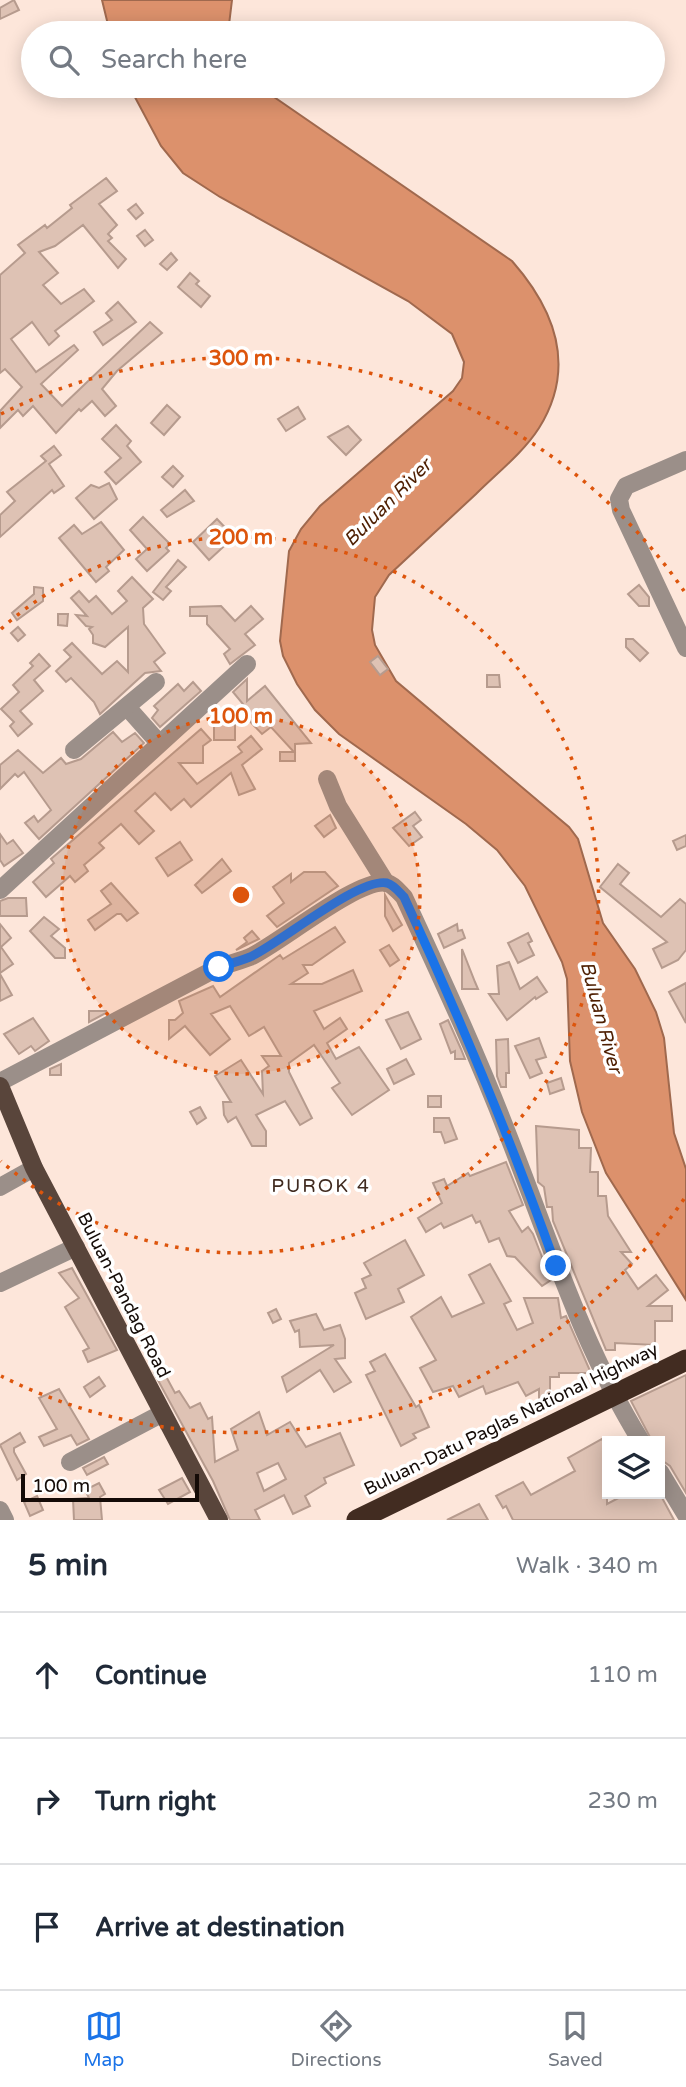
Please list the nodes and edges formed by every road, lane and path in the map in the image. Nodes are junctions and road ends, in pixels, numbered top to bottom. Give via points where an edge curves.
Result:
1 (686, 460) edge
2 (686, 648) edge
3 (247, 664) dead end
4 (156, 682) dead end
5 (127, 707) junction
6 (159, 743) junction
7 (74, 750) dead end
8 (327, 779) dead end
9 (386, 883) junction
10 (0, 890) edge
11 (0, 1084) edge
12 (34, 1168) junction
13 (0, 1187) edge
14 (76, 1247) junction
15 (0, 1283) edge
16 (686, 1360) edge
17 (613, 1396) junction
18 (161, 1414) junction
19 (638, 1436) edge
20 (70, 1462) dead end
21 (665, 1480) edge
22 (0, 1510) edge
23 (686, 1515) edge
24 (5, 1520) edge
25 (219, 1520) edge
26 (357, 1520) edge

1 - 2 street via 626,486 619,499
3 - 6 street
4 - 5 street
5 - 6 street
5 - 7 street
6 - 10 street
8 - 9 street via 338,806
9 - 11 street via 354,892 251,957 219,967
9 - 17 street via 404,897 460,1019 556,1266
11 - 12 main road, Buluan-Pandag Road
12 - 13 street
12 - 14 main road, Buluan-Pandag Road
14 - 15 street
14 - 18 main road, Buluan-Pandag Road
16 - 17 highway, Buluan-Datu Paglas National Highway
17 - 19 street
17 - 26 highway, Buluan-Datu Paglas National Highway
18 - 20 street
18 - 25 main road, Buluan-Pandag Road
21 - 23 street
22 - 24 street

